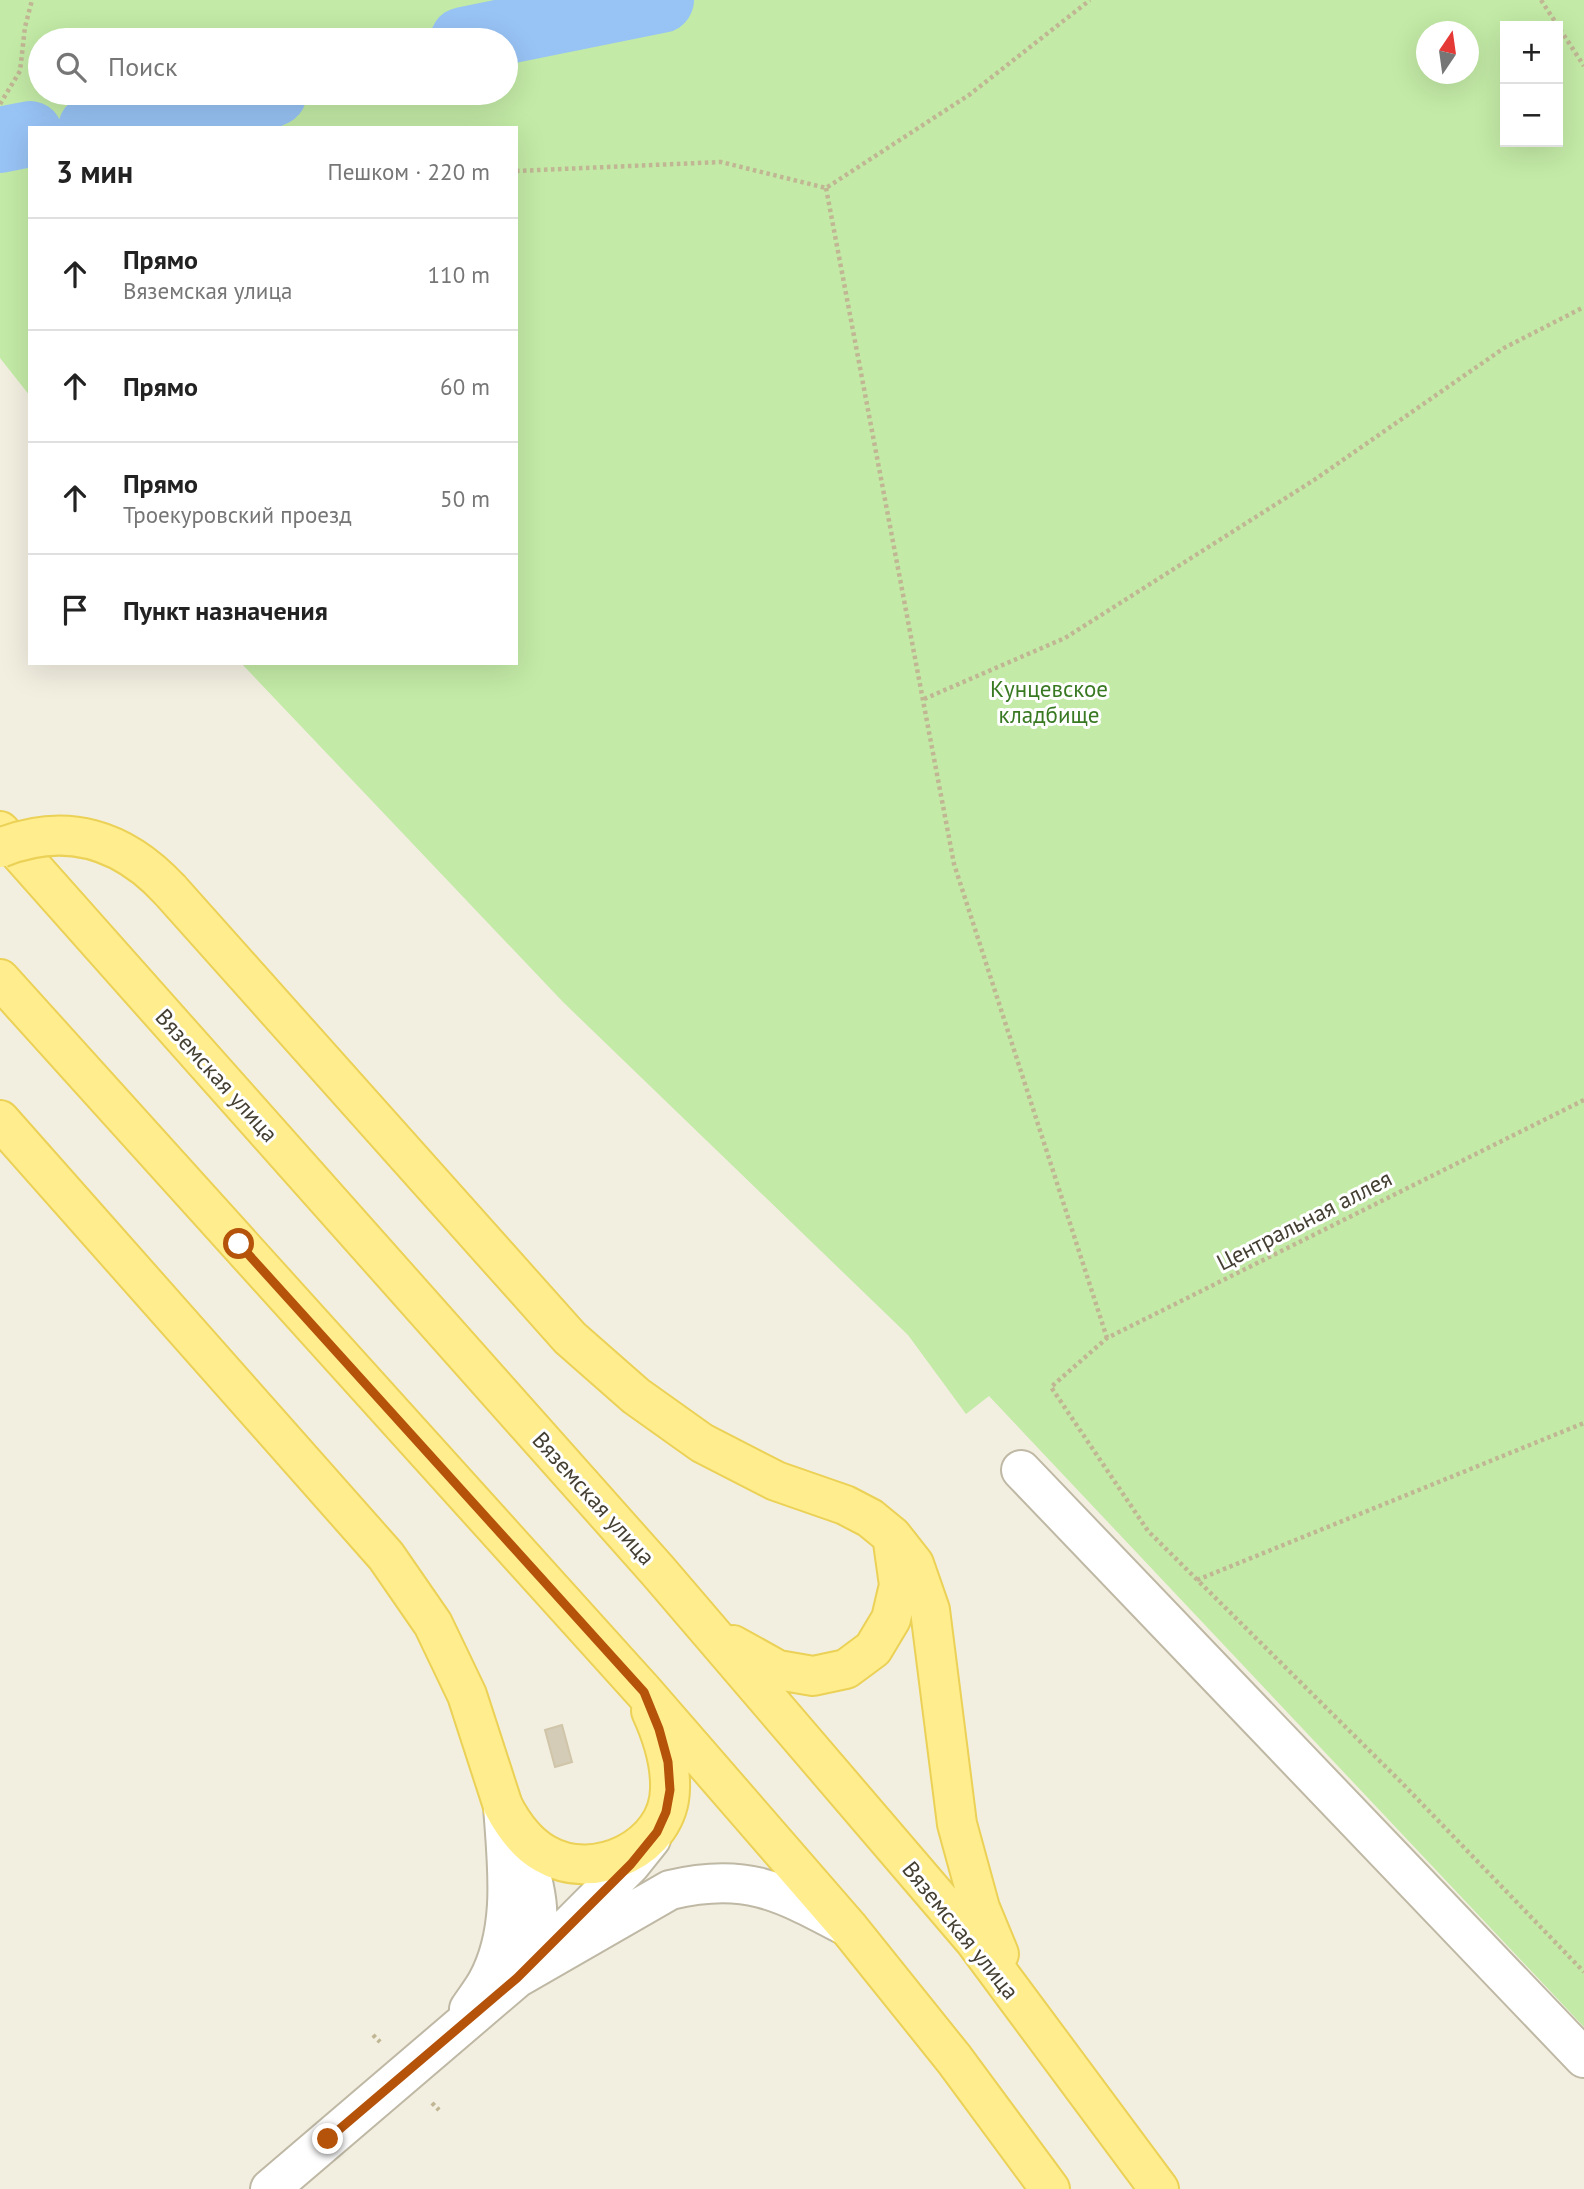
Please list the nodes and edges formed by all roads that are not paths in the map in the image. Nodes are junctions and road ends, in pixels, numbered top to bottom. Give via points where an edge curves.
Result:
1 (0, 831) edge
2 (0, 848) edge
3 (0, 979) edge
4 (0, 1120) edge
5 (1021, 1470) dead end
6 (892, 1536) junction
7 (711, 1633) junction
8 (644, 1692) junction
9 (508, 1815) junction
10 (657, 1832) junction
11 (547, 1856) junction
12 (613, 1881) junction
13 (696, 1884) junction
14 (848, 1927) junction
15 (517, 1978) junction
16 (1018, 2000) junction
17 (457, 2028) junction
18 (1584, 2058) edge
19 (270, 2189) edge
20 (1050, 2189) edge
21 (1159, 2189) edge

1 - 7 main road, Вяземская улица
2 - 6 main road, bridge via 40,836 89,838 112,845 154,872 570,1338 636,1396 702,1443 776,1481 845,1505
3 - 8 main road
4 - 9 main road via 386,1556 433,1625 467,1695
5 - 18 street
6 - 7 main road via 899,1585 891,1619 873,1649 846,1669 813,1676 778,1670
6 - 16 main road via 915,1564 930,1610 957,1824 980,1908
7 - 16 main road, Вяземская улица via 974,1940
8 - 10 main road via 668,1762 670,1790
8 - 14 main road
9 - 11 main road
9 - 15 street via 531,1875 538,1920 533,1945
9 - 17 street via 508,1909 502,1940 488,1981
10 - 11 main road via 620,1858 571,1863
10 - 12 street
11 - 12 street via 565,1868
12 - 13 street
12 - 15 street
13 - 14 street via 732,1882 765,1888 793,1897
13 - 15 street via 670,1890
14 - 20 main road
15 - 17 street
16 - 21 main road, Вяземская улица
17 - 19 street

